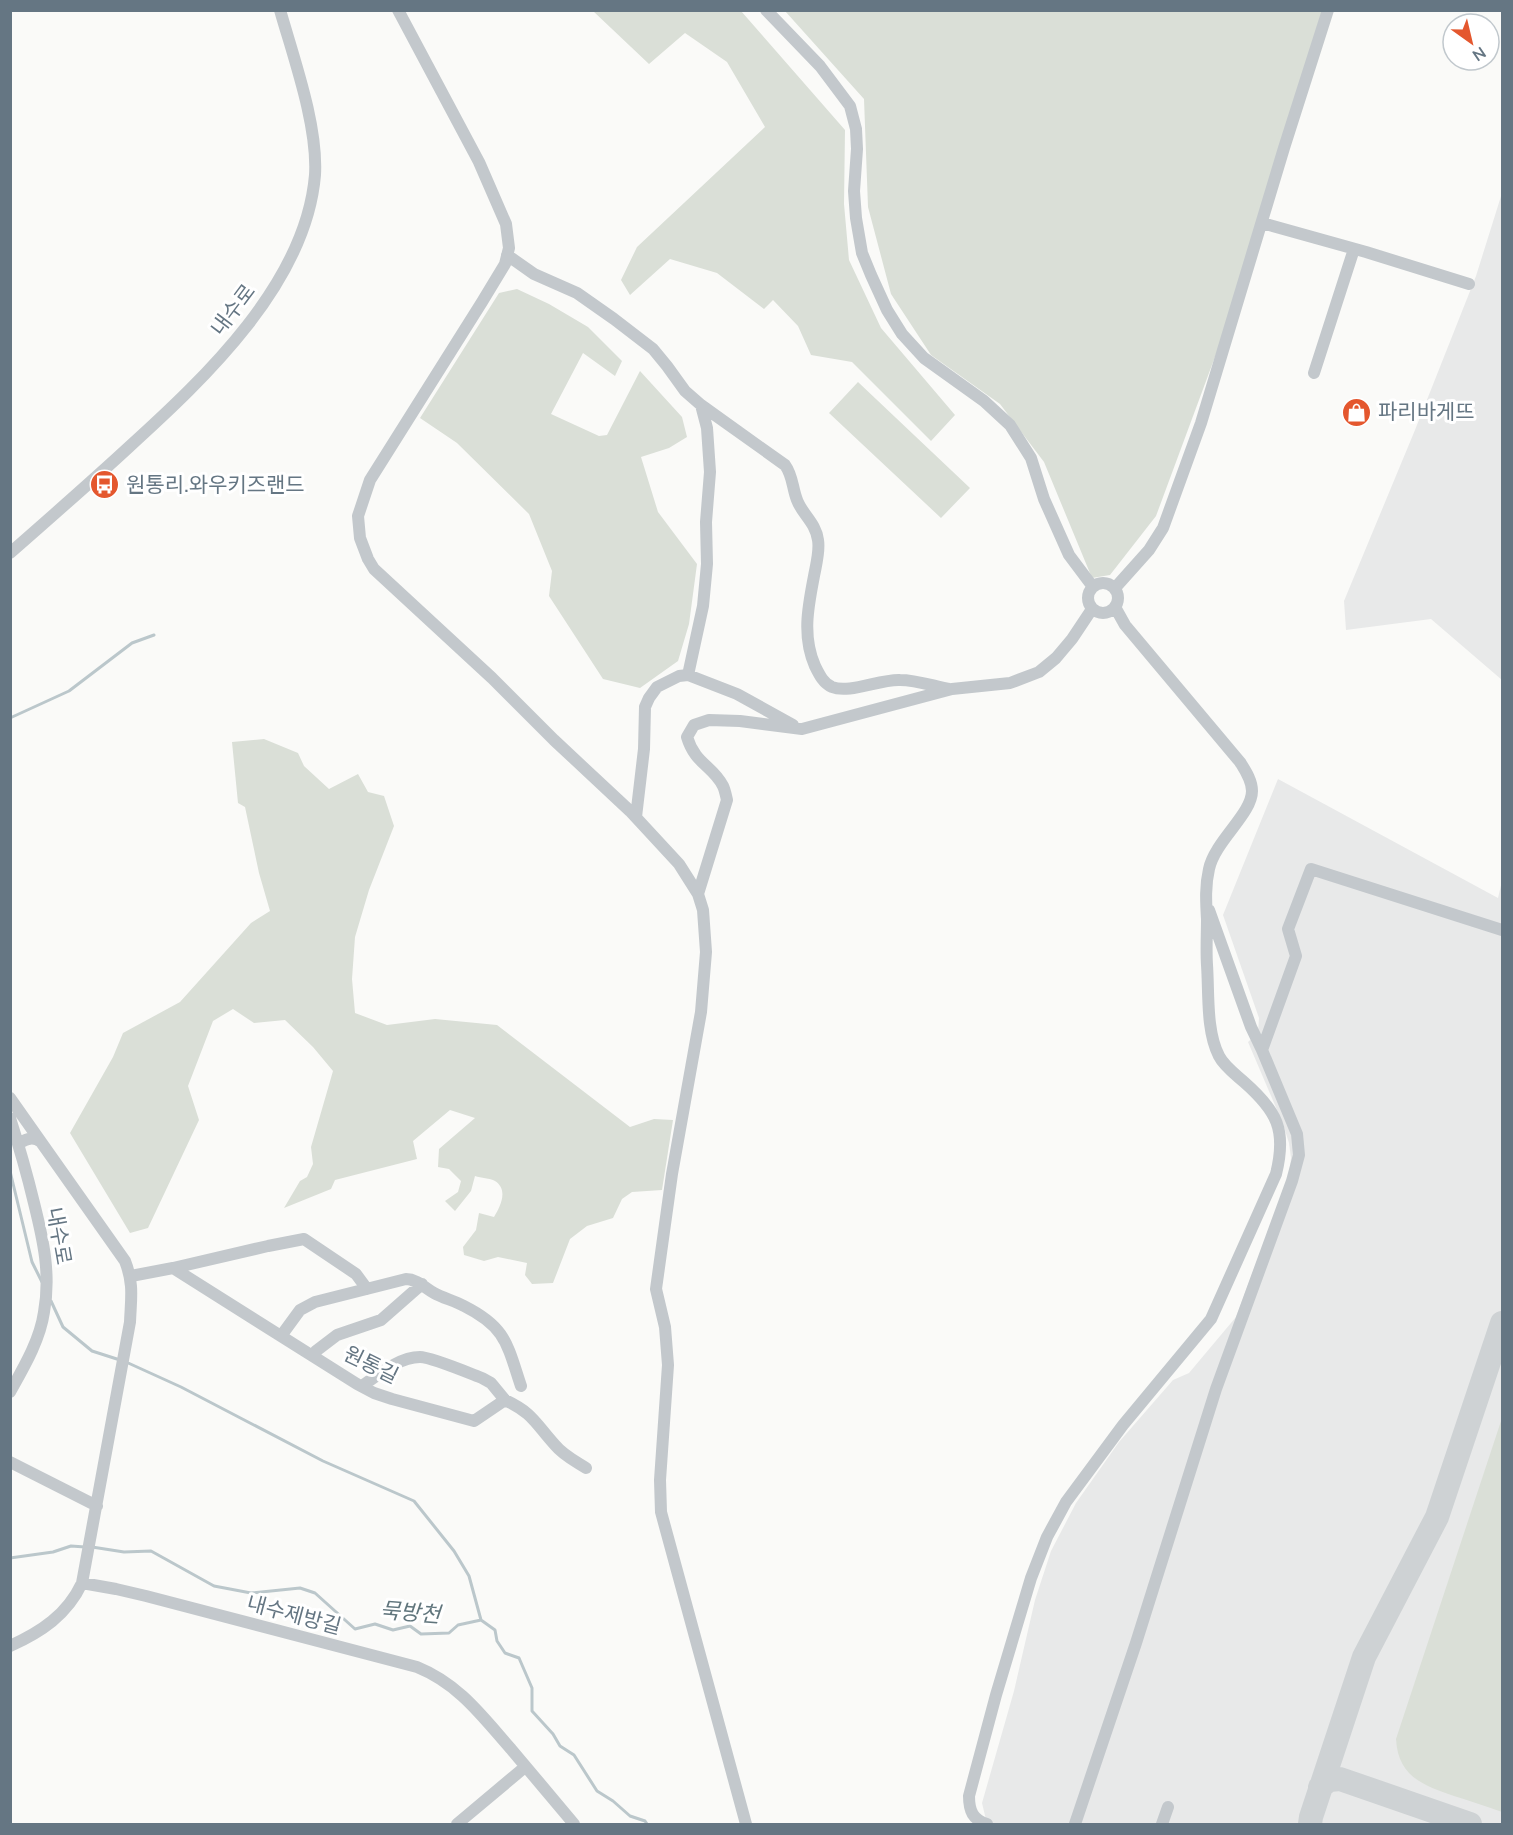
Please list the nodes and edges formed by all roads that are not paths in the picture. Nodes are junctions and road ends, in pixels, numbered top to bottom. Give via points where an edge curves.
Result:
1 (280, 10) edge
2 (398, 10) edge
3 (766, 10) edge
4 (1328, 10) edge
5 (1262, 223) junction
6 (1354, 249) junction
7 (507, 255) junction
8 (1469, 284) dead end
9 (1314, 373) dead end
10 (701, 405) junction
11 (10, 553) edge
12 (1093, 587) junction
13 (1115, 588) junction
14 (1115, 608) junction
15 (1092, 609) junction
16 (688, 675) junction
17 (952, 689) junction
18 (802, 729) junction
19 (636, 817) junction
20 (698, 894) junction
21 (1206, 904) junction
22 (1503, 930) edge
23 (1262, 1050) junction
24 (10, 1098) edge
25 (10, 1118) edge
26 (41, 1142) junction
27 (19, 1143) junction
28 (173, 1268) junction
29 (131, 1276) junction
30 (422, 1284) junction
31 (367, 1289) junction
32 (281, 1336) junction
33 (313, 1356) junction
34 (362, 1386) junction
35 (521, 1386) dead end
36 (11, 1391) edge
37 (504, 1400) junction
38 (10, 1462) edge
39 (586, 1468) dead end
40 (96, 1509) junction
41 (83, 1578) junction
42 (10, 1646) edge
43 (525, 1767) junction
44 (1168, 1807) dead end
45 (457, 1824) edge
46 (574, 1824) edge
47 (746, 1824) edge
48 (987, 1824) edge
49 (1075, 1824) edge
50 (1162, 1824) edge

1 - 11 street, 내수로 via 305,101 315,157 312,195 298,245 272,291 199,381
2 - 7 street via 479,162 506,224
3 - 12 street via 820,66 850,106 856,129 854,191 862,253 887,310 924,358 1010,425 1031,458 1069,555
4 - 5 street
5 - 6 street
5 - 13 street via 1201,423 1163,528
6 - 8 street
6 - 9 street
7 - 10 street via 534,274 577,292 653,349 685,391
7 - 19 street via 482,302 370,480 358,516 360,538 374,569
10 - 16 street via 710,472 707,564 703,606
10 - 17 street via 785,465 790,473 797,500 818,540 807,632 808,648 825,682 833,688 848,688 899,680
12 - 13 street via 1107,583
12 - 15 street via 1088,600
13 - 14 street via 1119,598
14 - 15 street via 1101,614
14 - 21 street via 1250,778 1250,804 1213,855
15 - 17 street via 1072,639 1039,672 1010,683
16 - 18 street via 738,694
16 - 19 street via 657,687 645,707
17 - 18 street
18 - 20 street via 740,721 709,720 693,725 687,737 691,749 716,776 727,800
19 - 20 street via 679,864
20 - 47 street via 706,952 701,1012 656,1289 668,1365 661,1512
21 - 23 street
21 - 48 street via 1214,1043 1227,1067 1272,1112 1281,1153 1276,1174 1211,1319 1101,1454 1066,1502 1047,1537 1031,1578 969,1796 969,1810 978,1822
22 - 23 street via 1311,869 1288,929 1296,956
23 - 49 street via 1297,1134 1299,1155 1216,1389
24 - 26 street
25 - 27 street, 내수로
26 - 27 street via 30,1138
26 - 29 street via 115,1245
27 - 36 street, 내수로 via 42,1237 47,1282 43,1318
28 - 29 street
28 - 31 street via 304,1239 356,1274
28 - 32 street, 원통길
29 - 40 street via 130,1322
30 - 31 street via 406,1279
30 - 33 street via 381,1320 337,1335
30 - 35 street via 435,1294 470,1308 498,1328
31 - 32 street via 306,1306
32 - 33 street, 원통길
33 - 34 street, 원통길
34 - 37 street, 원통길 via 392,1399 474,1421
34 - 37 street via 399,1363 422,1356 482,1378
37 - 39 street via 521,1408 555,1446
38 - 40 street
40 - 41 street
41 - 42 street via 59,1617
41 - 43 street, 내수제방길 via 432,1673 471,1703
43 - 45 street
43 - 46 street, 내수제방길
44 - 50 street

